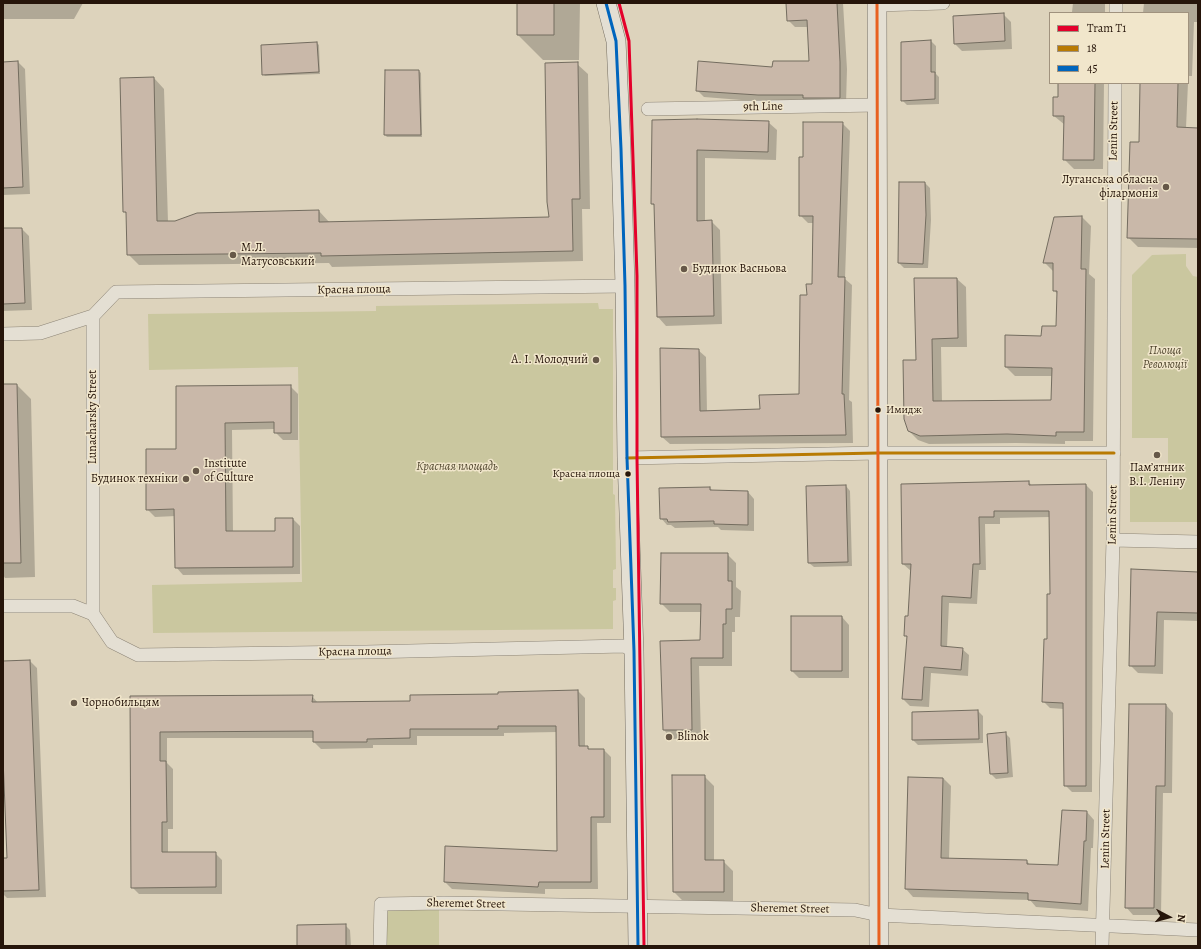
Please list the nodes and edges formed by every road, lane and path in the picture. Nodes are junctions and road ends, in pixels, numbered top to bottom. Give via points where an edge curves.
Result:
1 (606, 3) edge
2 (943, 3) edge
3 (877, 4) edge
4 (1115, 84) edge
5 (877, 105) junction
6 (648, 109) dead end
7 (625, 286) junction
8 (93, 316) junction
9 (3, 334) edge
10 (878, 453) junction
11 (1114, 453) junction
12 (627, 458) junction
13 (1113, 540) junction
14 (1198, 542) edge
15 (3, 606) edge
16 (93, 614) junction
17 (634, 651) junction
18 (636, 907) junction
19 (879, 915) junction
20 (1102, 926) junction
21 (1198, 930) edge
22 (380, 946) edge
23 (638, 946) edge
24 (879, 946) edge
25 (1102, 946) edge

1 - 7 main road via 616,41
2 - 3 street
3 - 5 main road
4 - 11 street, Lenin Street
5 - 6 street, 9th Line
5 - 10 main road
7 - 8 street, Красна площа via 116,292
7 - 12 main road
8 - 9 street via 40,333
8 - 16 street, Lunacharsky Street
10 - 11 street
10 - 12 street
10 - 19 main road
11 - 13 street, Lenin Street
12 - 17 main road
13 - 14 street
13 - 20 street, Lenin Street
15 - 16 street via 74,606
16 - 17 street, Красна площа via 112,642 138,655 624,646
17 - 18 main road
18 - 19 street, Sheremet Street via 855,910
18 - 22 street, Sheremet Street via 381,904
18 - 23 main road
19 - 20 street, Sheremet Street
19 - 24 main road
20 - 21 street, Sheremet Street
20 - 25 street, Lenin Street

